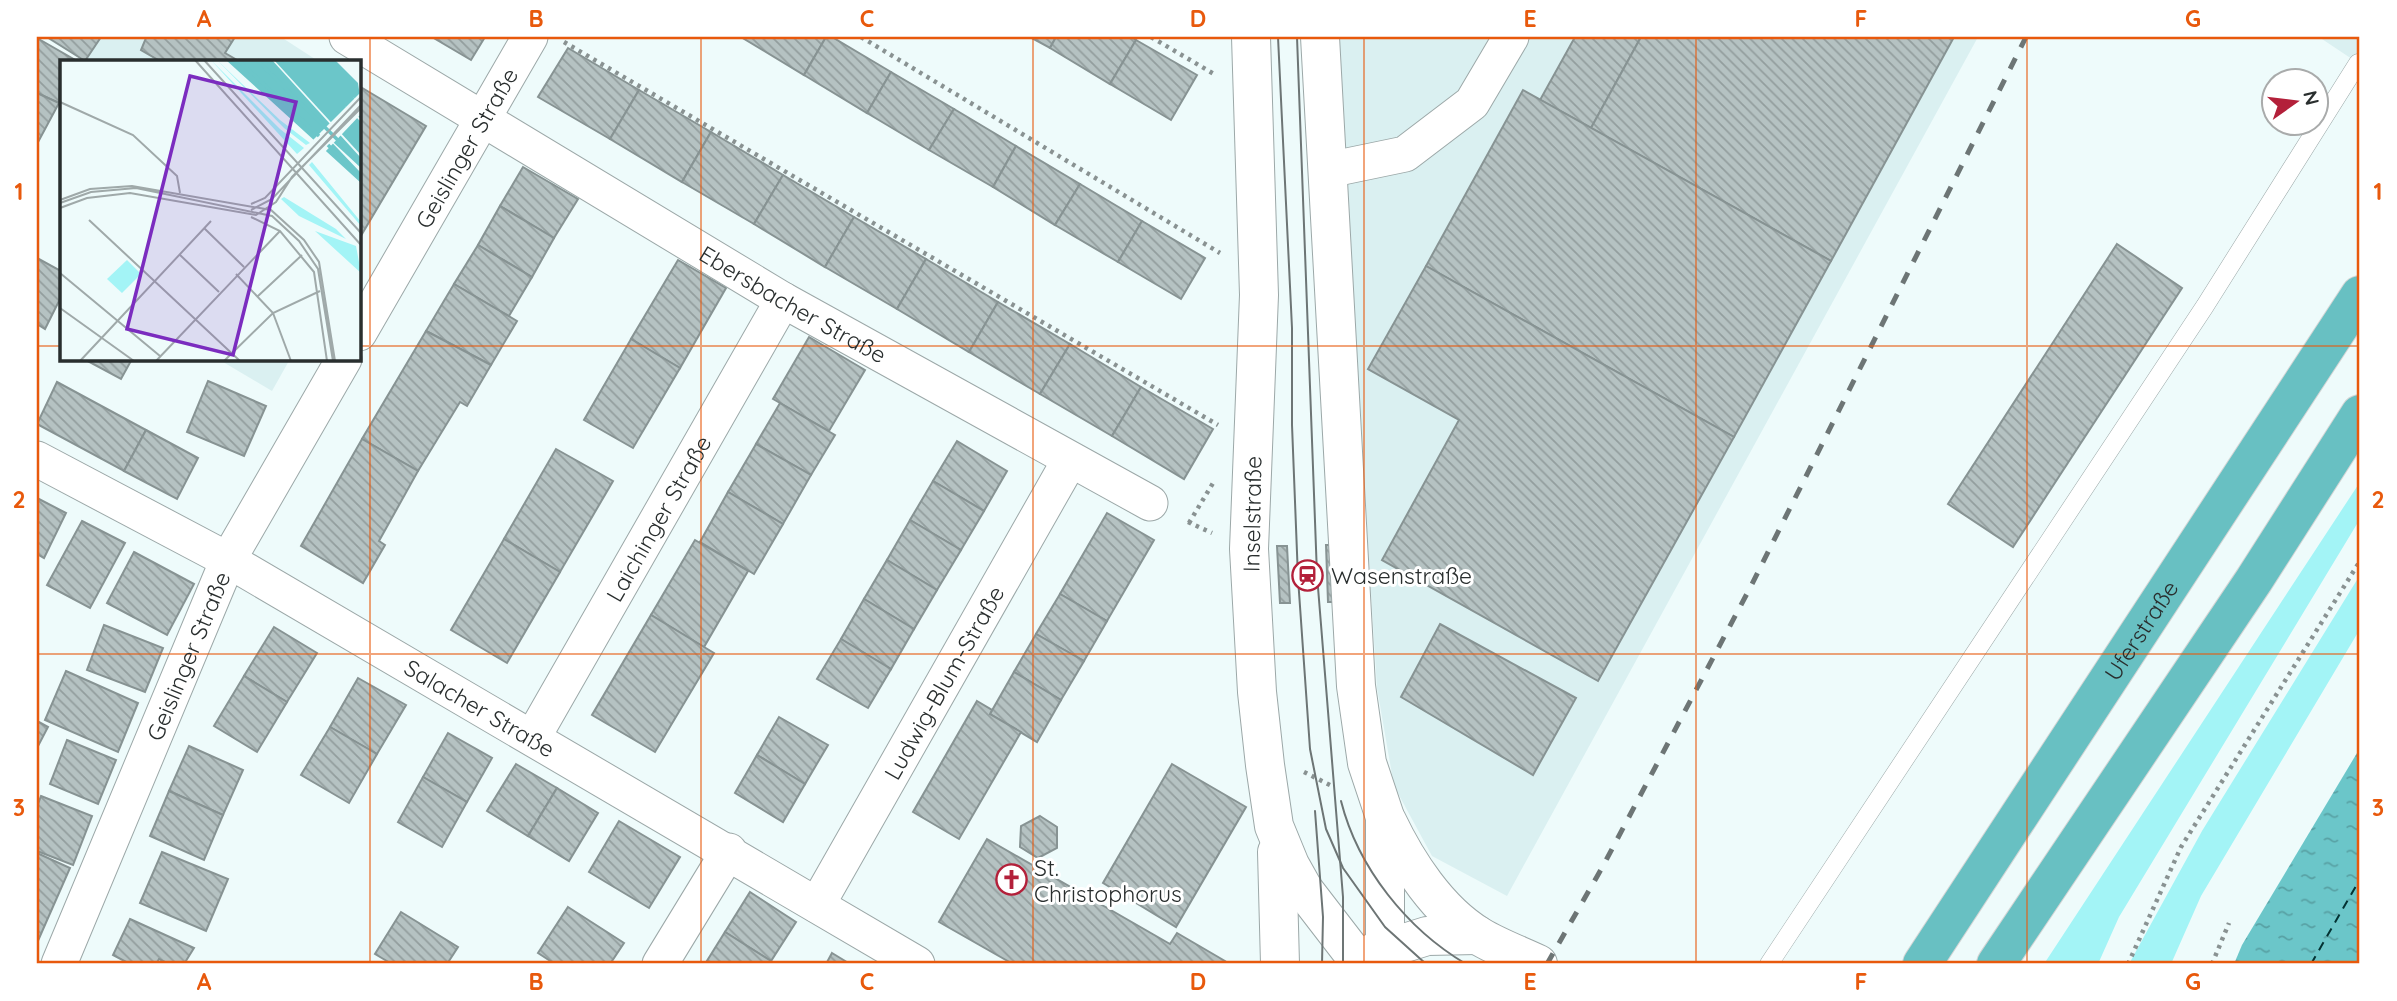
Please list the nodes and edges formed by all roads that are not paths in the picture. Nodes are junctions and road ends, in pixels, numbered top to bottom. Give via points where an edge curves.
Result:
1 (347, 37) edge
2 (530, 37) edge
3 (1251, 37) edge
4 (1320, 37) edge
5 (1511, 37) edge
6 (2358, 63) dead end
7 (482, 117) junction
8 (1328, 170) junction
9 (2360, 295) edge
10 (783, 300) junction
11 (360, 331) edge
12 (343, 360) edge
13 (2360, 414) edge
14 (37, 459) edge
15 (1070, 460) junction
16 (1150, 503) road end
17 (228, 560) junction
18 (533, 737) junction
19 (1385, 817) junction
20 (1274, 826) junction
21 (729, 851) junction
22 (817, 905) junction
23 (1477, 935) junction
24 (1366, 960) edge
25 (59, 964) edge
26 (660, 964) edge
27 (917, 964) edge
28 (1280, 964) edge
29 (1538, 964) edge
30 (1769, 964) edge
31 (1922, 964) edge
32 (1996, 964) edge

1 - 7 street, Ebersbacher Straße
2 - 7 street, Geislinger Straße
3 - 20 street, Inselstraße via 1259,295 1249,549 1257,692
4 - 8 street
5 - 8 street via 1472,103 1405,154
6 - 30 lane via 2205,306
7 - 10 street, Ebersbacher Straße
7 - 11 street, Geislinger Straße
8 - 19 street via 1356,686 1367,763
9 - 31 highway, Uferstraße
10 - 15 street, Ebersbacher Straße
10 - 18 street, Laichinger Straße
12 - 17 street, Geislinger Straße
13 - 32 highway
14 - 17 street, Salacher Straße
15 - 16 street, Ebersbacher Straße
15 - 22 street, Ludwig-Blum-Straße
17 - 18 street, Salacher Straße
17 - 25 street, Geislinger Straße
18 - 21 street, Salacher Straße
19 - 23 street via 1414,869
19 - 24 street
20 - 24 street, Inselstraße via 1304,890
20 - 28 street
21 - 22 street, Salacher Straße
21 - 26 street
22 - 27 street, Salacher Straße
23 - 24 street via 1427,936
23 - 29 street

